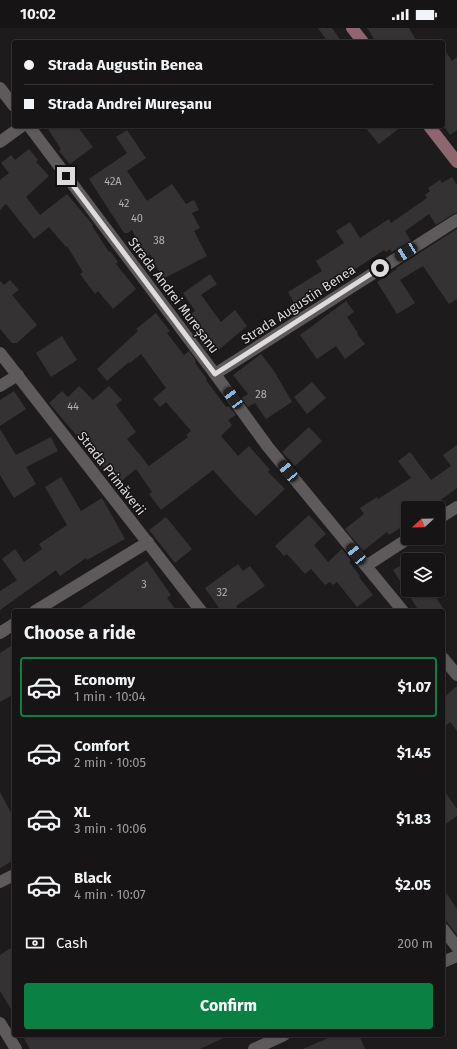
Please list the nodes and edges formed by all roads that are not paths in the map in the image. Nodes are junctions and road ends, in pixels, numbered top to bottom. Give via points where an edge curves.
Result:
1 (352, 28) edge
2 (361, 40) edge
3 (0, 88) edge
4 (12, 103) edge
5 (19, 128) edge
6 (30, 128) edge
7 (431, 128) edge
8 (0, 142) edge
9 (457, 162) edge
10 (457, 220) edge
11 (0, 353) edge
12 (215, 374) junction
13 (18, 375) junction
14 (0, 386) edge
15 (457, 507) edge
16 (445, 515) edge
17 (148, 542) junction
18 (401, 543) edge
19 (366, 566) junction
20 (38, 609) edge
21 (199, 609) edge
22 (401, 609) edge
23 (12, 625) edge
24 (0, 633) edge
25 (445, 660) edge
26 (457, 675) edge
27 (12, 876) edge
28 (0, 882) edge
29 (445, 932) edge
30 (457, 947) edge
31 (457, 956) edge
32 (445, 961) edge
33 (0, 1023) edge
34 (280, 1037) edge
35 (16, 1049) edge
36 (254, 1049) edge

1 - 2 main road
3 - 4 street
5 - 8 street
6 - 12 street, Strada Andrei Mureșanu
7 - 9 main road
10 - 12 street, Strada Augustin Benea
11 - 13 street, Strada Primăverii
12 - 19 street, Strada Andrei Mureșanu via 268,447
13 - 14 street
13 - 17 street, Strada Primăverii
15 - 16 street
17 - 20 street
17 - 21 street, Strada Primăverii
18 - 19 street
19 - 22 street, Strada Andrei Mureșanu
23 - 24 street
25 - 26 street
27 - 28 street
29 - 30 street
31 - 32 street
33 - 35 street
34 - 36 street

